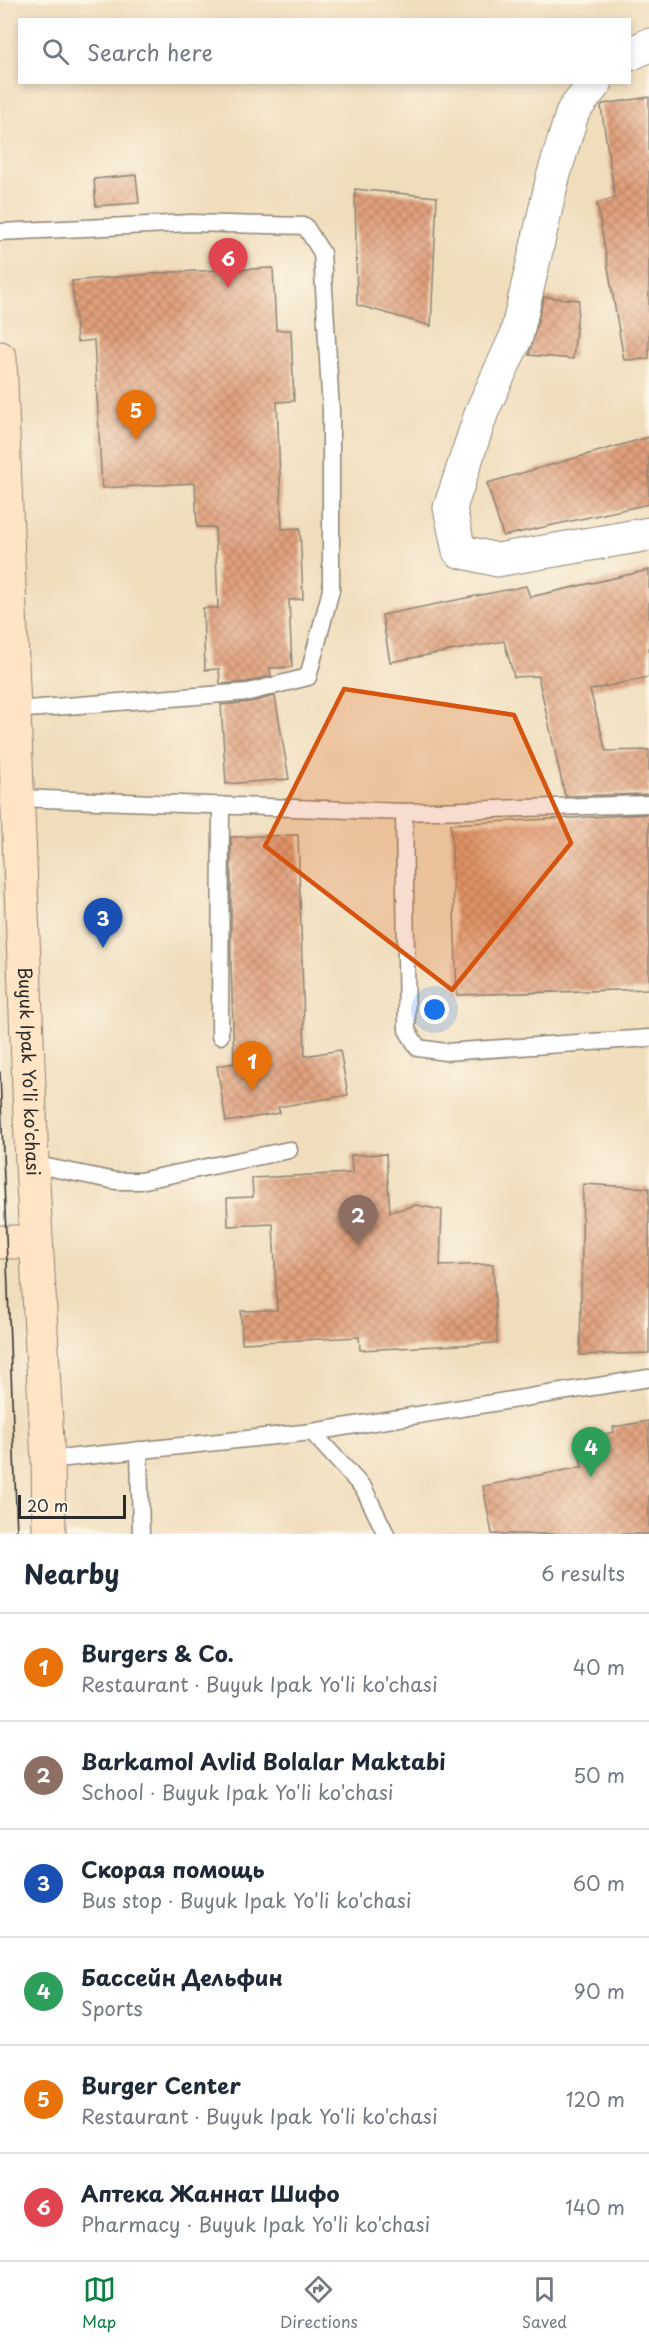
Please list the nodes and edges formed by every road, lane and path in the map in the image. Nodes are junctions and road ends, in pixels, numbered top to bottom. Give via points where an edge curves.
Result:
1 (649, 45) edge
2 (631, 54) edge
3 (594, 84) edge
4 (0, 232) edge
5 (0, 358) edge
6 (649, 534) edge
7 (14, 710) junction
8 (17, 798) junction
9 (649, 804) edge
10 (221, 805) junction
11 (404, 812) junction
12 (220, 1036) dead end
13 (649, 1038) edge
14 (289, 1150) dead end
15 (32, 1164) junction
16 (0, 1242) edge
17 (35, 1242) junction
18 (649, 1378) edge
19 (312, 1432) junction
20 (139, 1450) junction
21 (48, 1460) junction
22 (49, 1534) edge
23 (141, 1534) edge
24 (386, 1534) edge

1 - 2 street
3 - 6 street via 573,111 553,177 516,337 482,411 450,508 459,551 497,560
4 - 7 lane via 191,223 305,226 322,253 331,412 331,590 308,676 249,692
5 - 7 main road, Buyuk Ipak Yo'li ko'chasi
7 - 8 main road, Buyuk Ipak Yo'li ko'chasi
8 - 10 lane
8 - 15 main road, Buyuk Ipak Yo'li ko'chasi
9 - 11 lane
10 - 11 lane
10 - 12 lane
11 - 13 lane via 406,1030 418,1048 446,1053
14 - 15 lane via 140,1181 116,1181
15 - 17 main road, Buyuk Ipak Yo'li ko'chasi
16 - 17 main road
17 - 21 main road, Buyuk Ipak Yo'li ko'chasi
18 - 19 lane
19 - 20 lane
19 - 24 lane via 364,1489
20 - 21 lane
20 - 23 lane
21 - 22 main road, Buyuk Ipak Yo'li ko'chasi

